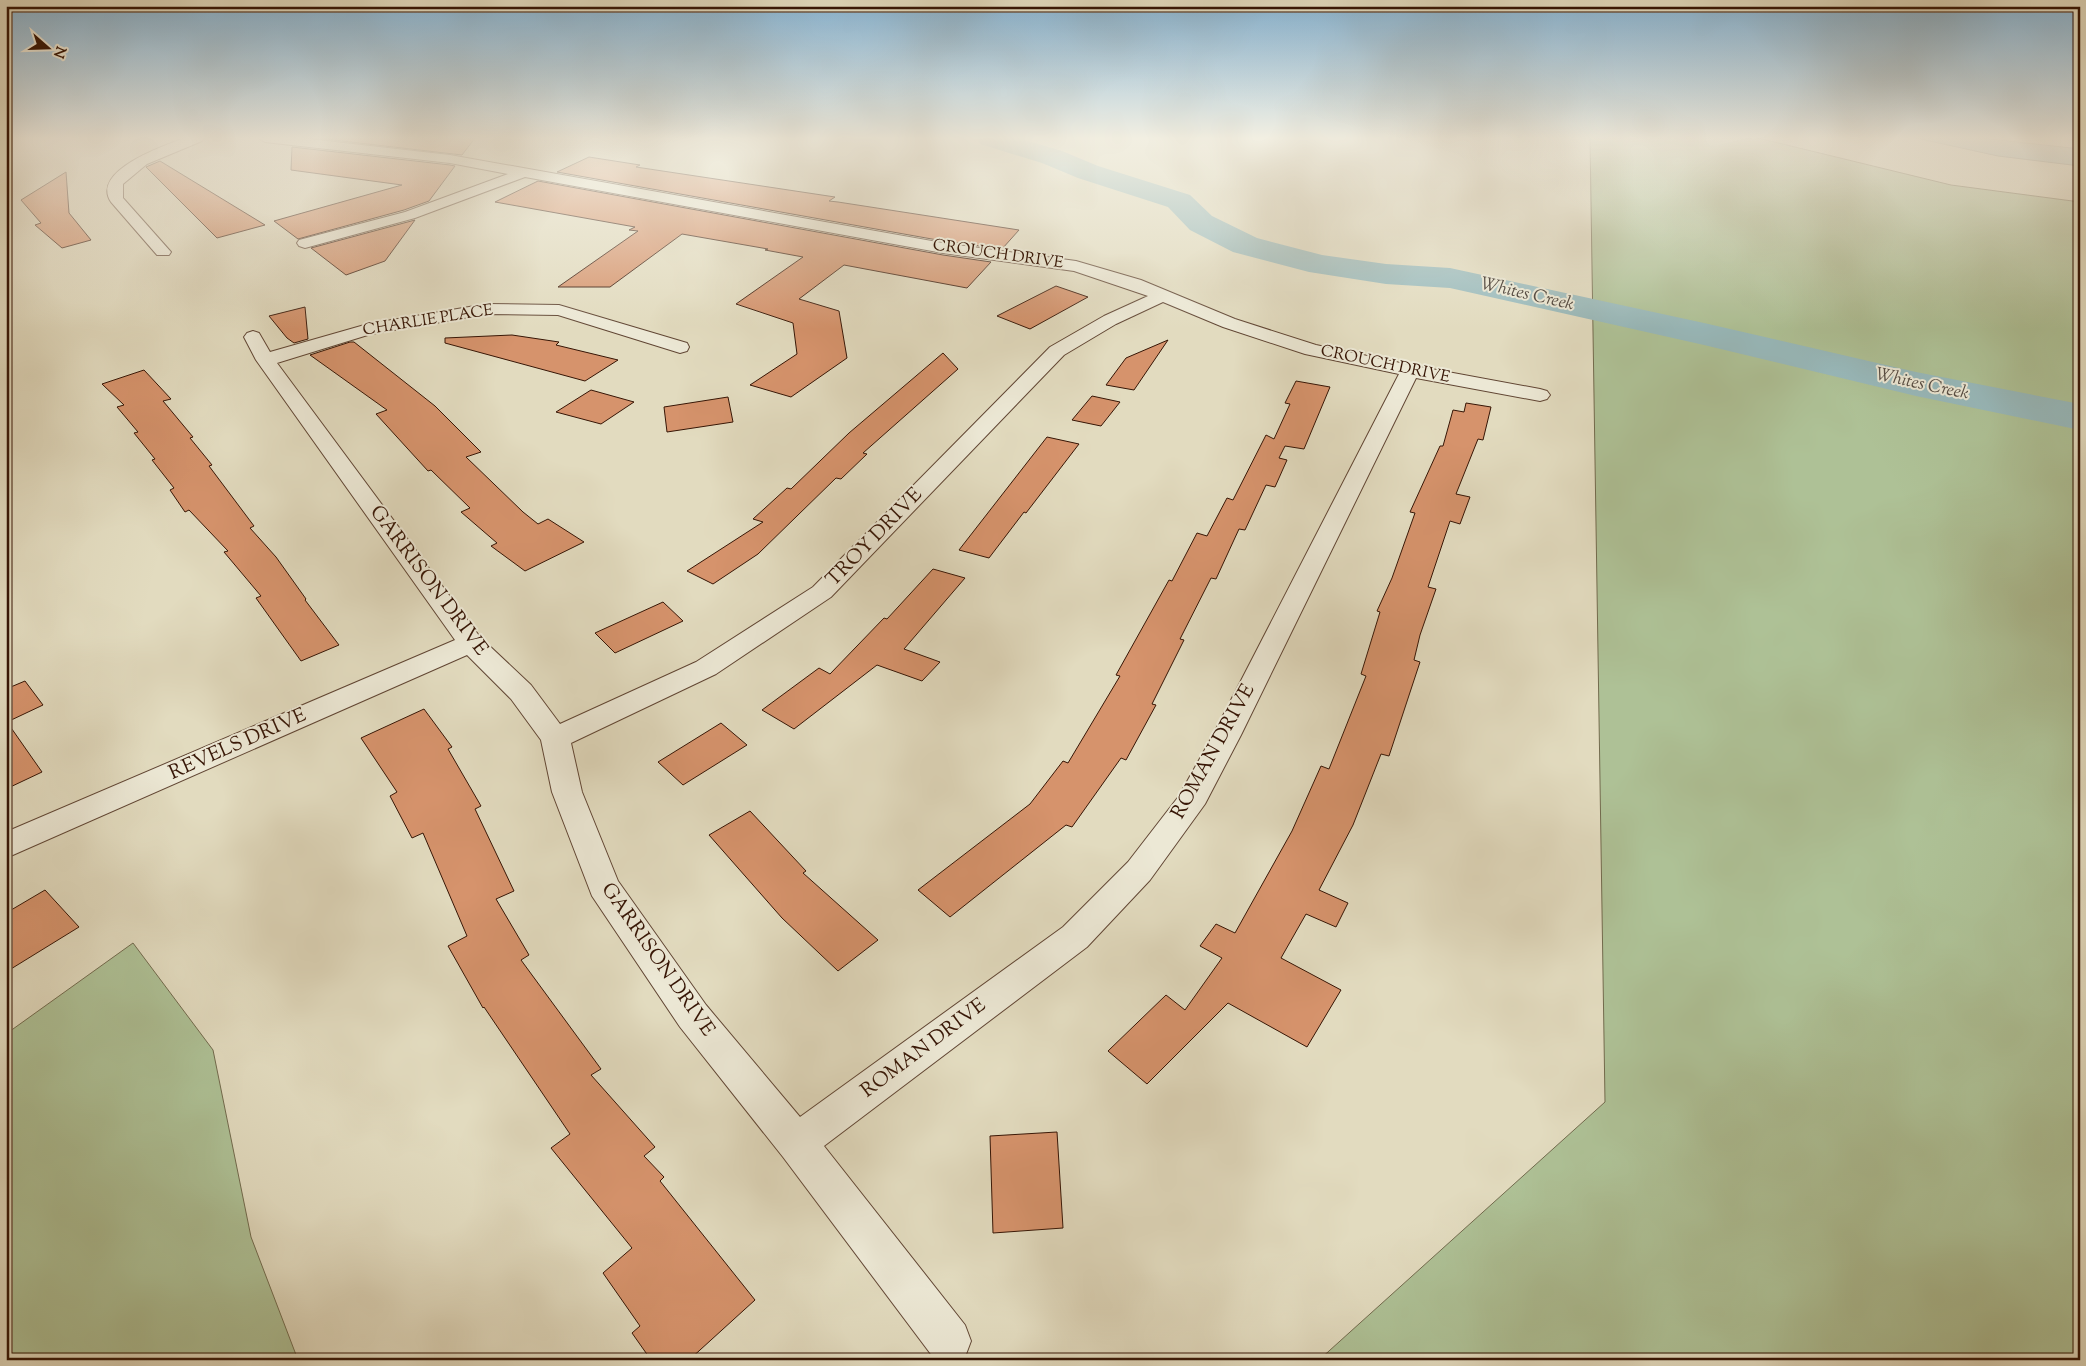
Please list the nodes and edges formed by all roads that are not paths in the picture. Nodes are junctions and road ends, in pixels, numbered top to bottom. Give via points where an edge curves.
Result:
1 (118, 202) edge
2 (443, 202) edge
3 (688, 202) edge
4 (305, 243) dead end
5 (163, 252) dead end
6 (1163, 296) junction
7 (680, 346) dead end
8 (259, 349) joint
9 (1410, 371) junction
10 (1540, 395) dead end
11 (471, 643) junction
12 (555, 738) junction
13 (6, 846) edge
14 (797, 1143) junction
15 (949, 1341) dead end

1 - 5 street
2 - 4 street via 378,225
3 - 6 street, CROUCH DRIVE via 943,248 1076,266
6 - 9 street, CROUCH DRIVE via 1229,323 1312,350
6 - 12 street, TROY DRIVE via 1110,320 1057,351 822,592 706,668
7 - 8 street, CHARLIE PLACE via 559,310 487,309
8 - 11 street, GARRISON DRIVE
9 - 10 street, CROUCH DRIVE
9 - 14 street, ROMAN DRIVE via 1227,735 1194,795 1139,871 1074,937
11 - 12 street, GARRISON DRIVE via 521,692
11 - 13 street, REVELS DRIVE
12 - 14 street, GARRISON DRIVE via 567,792 604,887 693,1016
14 - 15 street, GARRISON DRIVE

